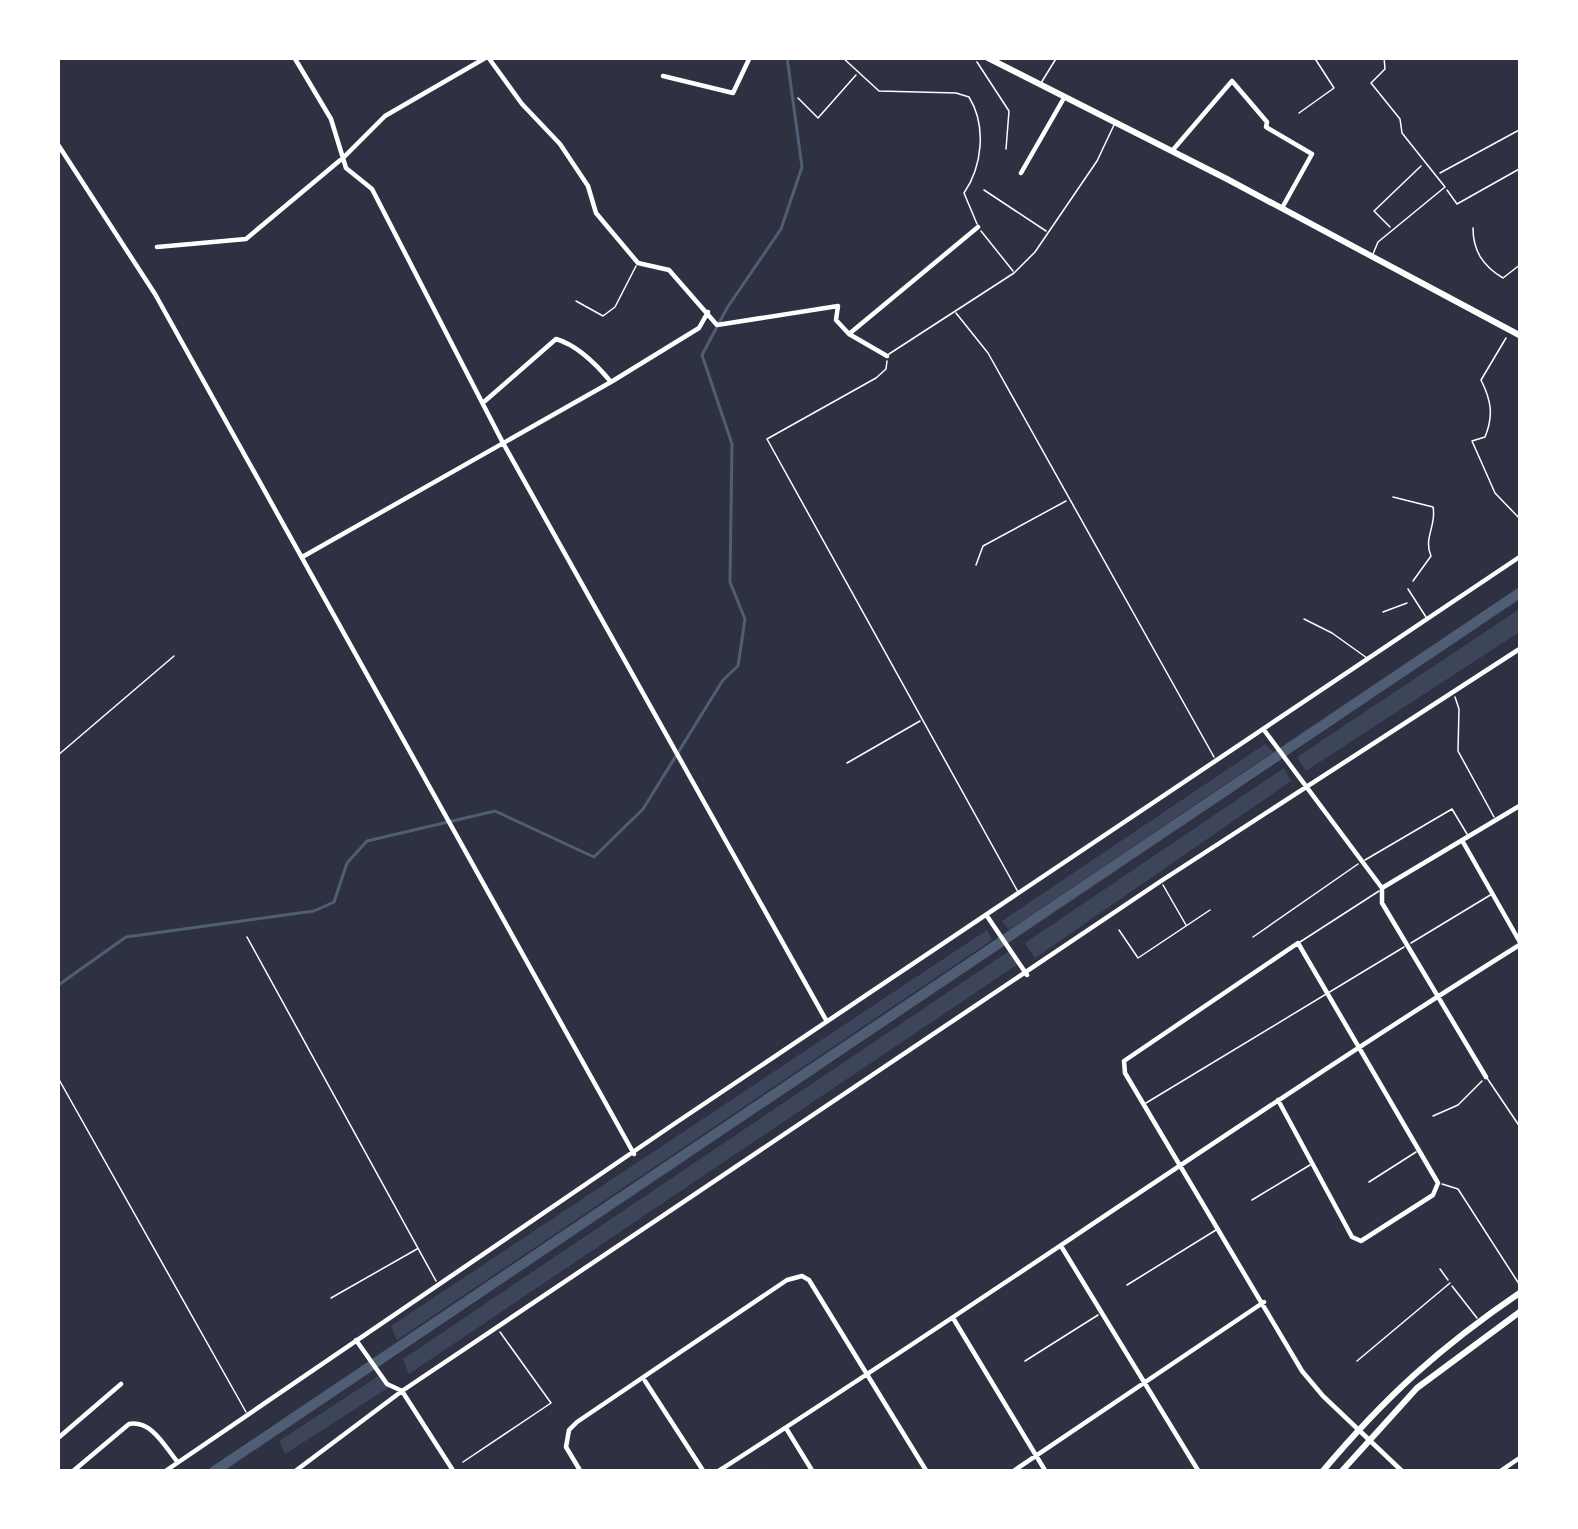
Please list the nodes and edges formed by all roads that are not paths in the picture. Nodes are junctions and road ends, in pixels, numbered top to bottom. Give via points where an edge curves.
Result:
1 (294, 57) edge
2 (488, 57) edge
3 (750, 57) edge
4 (842, 57) edge
5 (1058, 57) edge
6 (1314, 57) edge
7 (1384, 57) edge
8 (982, 60) edge
9 (859, 72) junction
10 (663, 76) dead end
11 (1038, 86) junction
12 (798, 98) dead end
13 (1064, 98) junction
14 (1299, 113) dead end
15 (1116, 122) junction
16 (1521, 129) edge
17 (57, 143) edge
18 (1006, 149) dead end
19 (1172, 151) junction
20 (344, 158) junction
21 (1424, 163) junction
22 (1521, 168) edge
23 (1022, 173) dead end
24 (1436, 175) junction
25 (1445, 187) junction
26 (984, 190) dead end
27 (1282, 208) junction
28 (978, 227) junction
29 (1473, 228) dead end
30 (1393, 229) junction
31 (1048, 232) junction
32 (157, 247) dead end
33 (1372, 257) junction
34 (638, 262) junction
35 (1521, 265) edge
36 (1014, 272) junction
37 (576, 301) dead end
38 (954, 310) junction
39 (708, 312) junction
40 (849, 334) junction
41 (1521, 336) edge
42 (887, 356) junction
43 (610, 382) junction
44 (484, 401) junction
45 (503, 442) junction
46 (1070, 499) junction
47 (304, 556) junction
48 (1521, 556) edge
49 (976, 566) dead end
50 (1408, 589) road end
51 (1304, 620) dead end
52 (1429, 620) junction
53 (1521, 648) edge
54 (175, 656) dead end
55 (1369, 660) junction
56 (1453, 693) junction
57 (923, 719) junction
58 (1264, 730) junction
59 (57, 756) edge
60 (1216, 762) junction
61 (847, 763) dead end
62 (1306, 786) junction
63 (1521, 805) edge
64 (1496, 820) junction
65 (1466, 840) junction
66 (1364, 861) junction
67 (1161, 881) junction
68 (1382, 888) junction
69 (1019, 894) junction
70 (1492, 894) junction
71 (1210, 910) dead end
72 (987, 916) junction
73 (1188, 928) junction
74 (1119, 930) dead end
75 (1519, 935) edge
76 (247, 937) dead end
77 (1252, 937) dead end
78 (1298, 944) junction
79 (1408, 945) junction
80 (1027, 975) junction
81 (1327, 992) junction
82 (1438, 995) junction
83 (827, 1023) junction
84 (1359, 1047) junction
85 (57, 1076) edge
86 (1486, 1077) junction
87 (1278, 1100) junction
88 (1146, 1102) junction
89 (1432, 1116) dead end
90 (1521, 1126) edge
91 (1521, 1140) edge
92 (1420, 1150) junction
93 (634, 1154) junction
94 (1310, 1165) junction
95 (1183, 1166) junction
96 (1369, 1182) dead end
97 (1438, 1183) junction
98 (1252, 1200) dead end
99 (1220, 1227) junction
100 (1060, 1244) junction
101 (421, 1247) junction
102 (1440, 1269) dead end
103 (1450, 1283) junction
104 (438, 1284) junction
105 (1127, 1285) dead end
106 (1521, 1290) edge
107 (332, 1298) dead end
108 (1264, 1302) junction
109 (1521, 1311) edge
110 (1102, 1312) junction
111 (953, 1318) junction
112 (1479, 1321) junction
113 (498, 1329) junction
114 (356, 1340) junction
115 (1025, 1361) dead end
116 (1357, 1361) dead end
117 (869, 1375) junction
118 (644, 1379) junction
119 (1145, 1382) junction
120 (121, 1384) dead end
121 (402, 1390) junction
122 (248, 1415) junction
123 (786, 1427) junction
124 (1359, 1428) junction
125 (1369, 1437) junction
126 (57, 1438) edge
127 (1037, 1456) junction
128 (1521, 1457) edge
129 (178, 1462) junction
130 (463, 1462) dead end
131 (72, 1472) edge
132 (164, 1472) edge
133 (294, 1472) edge
134 (454, 1472) edge
135 (581, 1472) edge
136 (704, 1472) edge
137 (716, 1472) edge
138 (813, 1472) edge
139 (927, 1472) edge
140 (1012, 1472) edge
141 (1046, 1472) edge
142 (1199, 1472) edge
143 (1322, 1472) edge
144 (1341, 1472) edge
145 (1403, 1472) edge
146 (1499, 1472) edge

1 - 20 street
2 - 20 street via 385,116
2 - 34 street via 560,144 596,213
3 - 10 street via 733,93
4 - 9 lane
5 - 11 lane
6 - 14 lane via 1334,88
7 - 21 lane via 1371,83
8 - 11 street
8 - 18 lane via 1009,110
9 - 12 lane via 818,118
9 - 28 lane via 879,91 969,97 980,141 978,173 964,193
11 - 13 street
13 - 15 street
13 - 23 street
15 - 19 street
15 - 31 lane
16 - 24 lane
17 - 47 street via 155,294
19 - 27 street
19 - 27 street via 1232,81 1266,128 1312,154
20 - 32 street via 246,239
20 - 44 street via 371,189
21 - 24 lane
21 - 30 lane via 1374,211
22 - 25 lane via 1457,204
24 - 25 lane
25 - 30 lane
26 - 31 lane
27 - 33 street
28 - 36 lane
28 - 40 street
29 - 35 lane via 1473,246 1490,271 1503,278
30 - 33 lane
31 - 36 lane
33 - 41 street
34 - 37 lane via 603,316
34 - 39 street via 669,270
36 - 38 lane
38 - 42 lane
38 - 46 lane via 988,353
39 - 40 street via 717,325 838,306 836,320
39 - 43 street via 700,328
40 - 42 street
42 - 57 lane via 876,378 767,439
43 - 44 street via 556,339
43 - 45 street
44 - 45 street
45 - 47 street
45 - 83 street
46 - 49 lane via 983,546
46 - 60 lane
47 - 93 street
48 - 52 street
50 - 52 lane
51 - 55 lane
52 - 55 street
53 - 56 street
54 - 59 lane
55 - 58 street
56 - 62 street
56 - 64 lane via 1458,751
57 - 61 lane
57 - 69 lane
58 - 60 street
58 - 62 street
60 - 69 street
62 - 66 street
62 - 67 street
63 - 64 street
64 - 65 street
65 - 66 lane via 1452,809
65 - 68 street
65 - 70 street
66 - 68 street
66 - 77 lane
67 - 73 lane
67 - 80 street
68 - 78 lane
68 - 79 street via 1382,904
69 - 72 street
70 - 75 street
70 - 79 lane
71 - 73 lane
72 - 80 street
72 - 83 street
73 - 74 lane via 1138,958
75 - 82 street via 1521,944
76 - 101 lane
78 - 81 street
78 - 88 street via 1124,1061
79 - 81 lane
79 - 82 street
80 - 113 street
81 - 84 street
81 - 88 lane
82 - 84 street
82 - 86 street
83 - 93 street
84 - 87 street
84 - 92 street
85 - 122 lane
86 - 89 lane via 1458,1106
86 - 90 lane
87 - 94 street
87 - 95 street
88 - 95 street
90 - 91 lane
92 - 96 lane
92 - 97 street
93 - 104 street
94 - 97 street via 1361,1241
94 - 98 lane
95 - 99 street
95 - 100 street
97 - 106 lane via 1458,1189
99 - 105 lane
99 - 108 street
100 - 110 street
100 - 111 street
101 - 104 lane
101 - 107 lane
102 - 103 lane
103 - 112 lane
103 - 116 lane
104 - 114 street
106 - 112 street
108 - 119 street
108 - 124 street via 1302,1371
109 - 125 street via 1417,1388
110 - 115 lane
110 - 119 street
111 - 117 street
111 - 127 street
112 - 124 street
113 - 121 street
113 - 130 lane via 550,1403
114 - 121 street via 387,1384
114 - 122 street
117 - 118 street via 802,1276
117 - 123 street
117 - 139 street
118 - 135 street via 569,1430 566,1447
118 - 136 street
119 - 127 street
119 - 142 street
120 - 126 street
121 - 133 street
121 - 134 street
122 - 129 street
123 - 137 street
123 - 138 street
124 - 125 street
124 - 143 street
125 - 144 street
125 - 145 street
127 - 140 street
127 - 141 street
128 - 146 street
129 - 131 street via 139,1422
129 - 132 street

